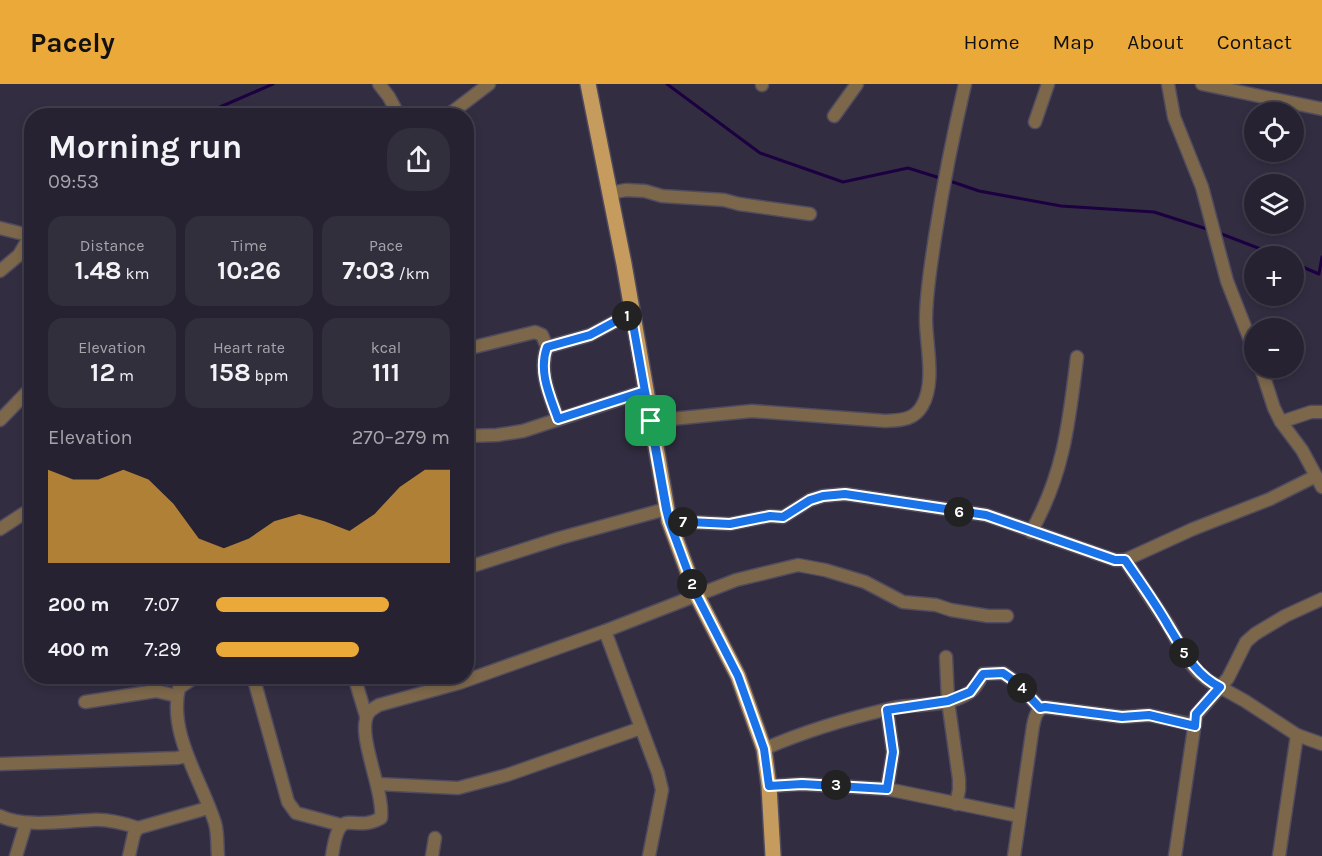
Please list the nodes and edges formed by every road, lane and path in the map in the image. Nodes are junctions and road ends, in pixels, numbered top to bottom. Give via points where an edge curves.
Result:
1 (379, 84) edge
2 (489, 84) edge
3 (588, 84) edge
4 (857, 84) edge
5 (965, 84) edge
6 (1048, 84) edge
7 (1168, 84) edge
8 (1202, 84) edge
9 (395, 108) edge
10 (458, 108) edge
11 (1322, 109) edge
12 (834, 116) dead end
13 (1035, 122) dead end
14 (610, 193) junction
15 (810, 214) dead end
16 (0, 228) edge
17 (24, 234) edge
18 (24, 247) edge
19 (0, 271) edge
20 (631, 313) junction
21 (1244, 325) edge
22 (547, 347) junction
23 (474, 348) edge
24 (1077, 357) dead end
25 (1264, 378) edge
26 (645, 391) junction
27 (24, 395) edge
28 (1322, 412) edge
29 (558, 419) junction
30 (0, 420) edge
31 (651, 421) junction
32 (1281, 422) junction
33 (474, 436) edge
34 (1319, 481) edge
35 (24, 513) edge
36 (667, 515) junction
37 (0, 529) edge
38 (1031, 532) junction
39 (1125, 560) junction
40 (474, 565) edge
41 (696, 594) junction
42 (1322, 598) edge
43 (1007, 616) dead end
44 (605, 631) junction
45 (946, 657) dead end
46 (474, 678) edge
47 (185, 684) edge
48 (254, 684) edge
49 (356, 684) edge
50 (455, 684) edge
51 (1220, 687) junction
52 (177, 696) junction
53 (948, 701) junction
54 (84, 702) dead end
55 (1040, 708) junction
56 (887, 710) junction
57 (366, 716) junction
58 (1195, 726) junction
59 (641, 728) junction
60 (1297, 735) junction
61 (1322, 744) edge
62 (764, 749) junction
63 (187, 756) junction
64 (0, 764) edge
65 (378, 783) junction
66 (769, 786) junction
67 (887, 789) junction
68 (956, 804) junction
69 (208, 808) junction
70 (0, 816) edge
71 (1019, 816) junction
72 (26, 823) junction
73 (340, 825) junction
74 (138, 828) junction
75 (435, 838) dead end
76 (16, 856) edge
77 (129, 856) edge
78 (218, 856) edge
79 (332, 856) edge
80 (432, 856) edge
81 (649, 856) edge
82 (773, 856) edge
83 (1014, 856) edge
84 (1175, 856) edge
85 (1280, 856) edge

1 - 9 street
2 - 10 street
3 - 14 main road
4 - 12 street
5 - 31 street via 945,170 928,283 928,390 917,412 904,420 752,411
6 - 13 street
7 - 21 street via 1174,117 1202,187 1227,282
8 - 11 street
14 - 15 street via 645,191
14 - 20 main road
16 - 17 street
18 - 19 street
20 - 22 street via 590,335
20 - 26 main road
22 - 23 street via 542,335 535,332
22 - 29 street via 543,371
24 - 38 street via 1068,430 1059,466
25 - 32 street
26 - 29 street
26 - 31 main road
27 - 30 street
28 - 32 street
29 - 33 street via 523,431
31 - 36 main road
32 - 34 street
34 - 39 street via 1193,529
35 - 37 street
36 - 38 street via 730,524 783,517 810,500 845,494 986,515
36 - 40 street via 560,538
36 - 41 main road
38 - 39 street
39 - 51 street via 1186,658
41 - 43 street via 798,565 865,582 903,602
41 - 44 street
41 - 62 main road via 738,676
42 - 51 street via 1255,634 1246,642
44 - 46 street
44 - 59 street
45 - 53 street
47 - 52 street
48 - 73 street via 288,802 296,813
49 - 57 street
50 - 57 street via 380,705
51 - 58 street via 1196,714
51 - 60 street
52 - 54 street via 156,691
52 - 63 street
53 - 55 street via 970,692 983,674 1003,673
53 - 56 street
53 - 68 street via 959,779
55 - 58 street via 1122,717 1149,715
55 - 71 street via 1033,726
56 - 62 street via 827,725
56 - 67 street via 893,752
57 - 65 street via 367,748
58 - 84 street
59 - 65 street via 458,788
59 - 81 street via 662,790
60 - 61 street
60 - 85 street
62 - 66 main road
63 - 64 street
63 - 69 street
65 - 73 street via 381,818
66 - 67 street
66 - 82 main road
67 - 68 street
68 - 71 street
69 - 74 street
69 - 78 street via 216,824
70 - 72 street
71 - 83 street
72 - 74 street via 93,820
72 - 76 street
73 - 79 street
74 - 77 street
75 - 80 street

